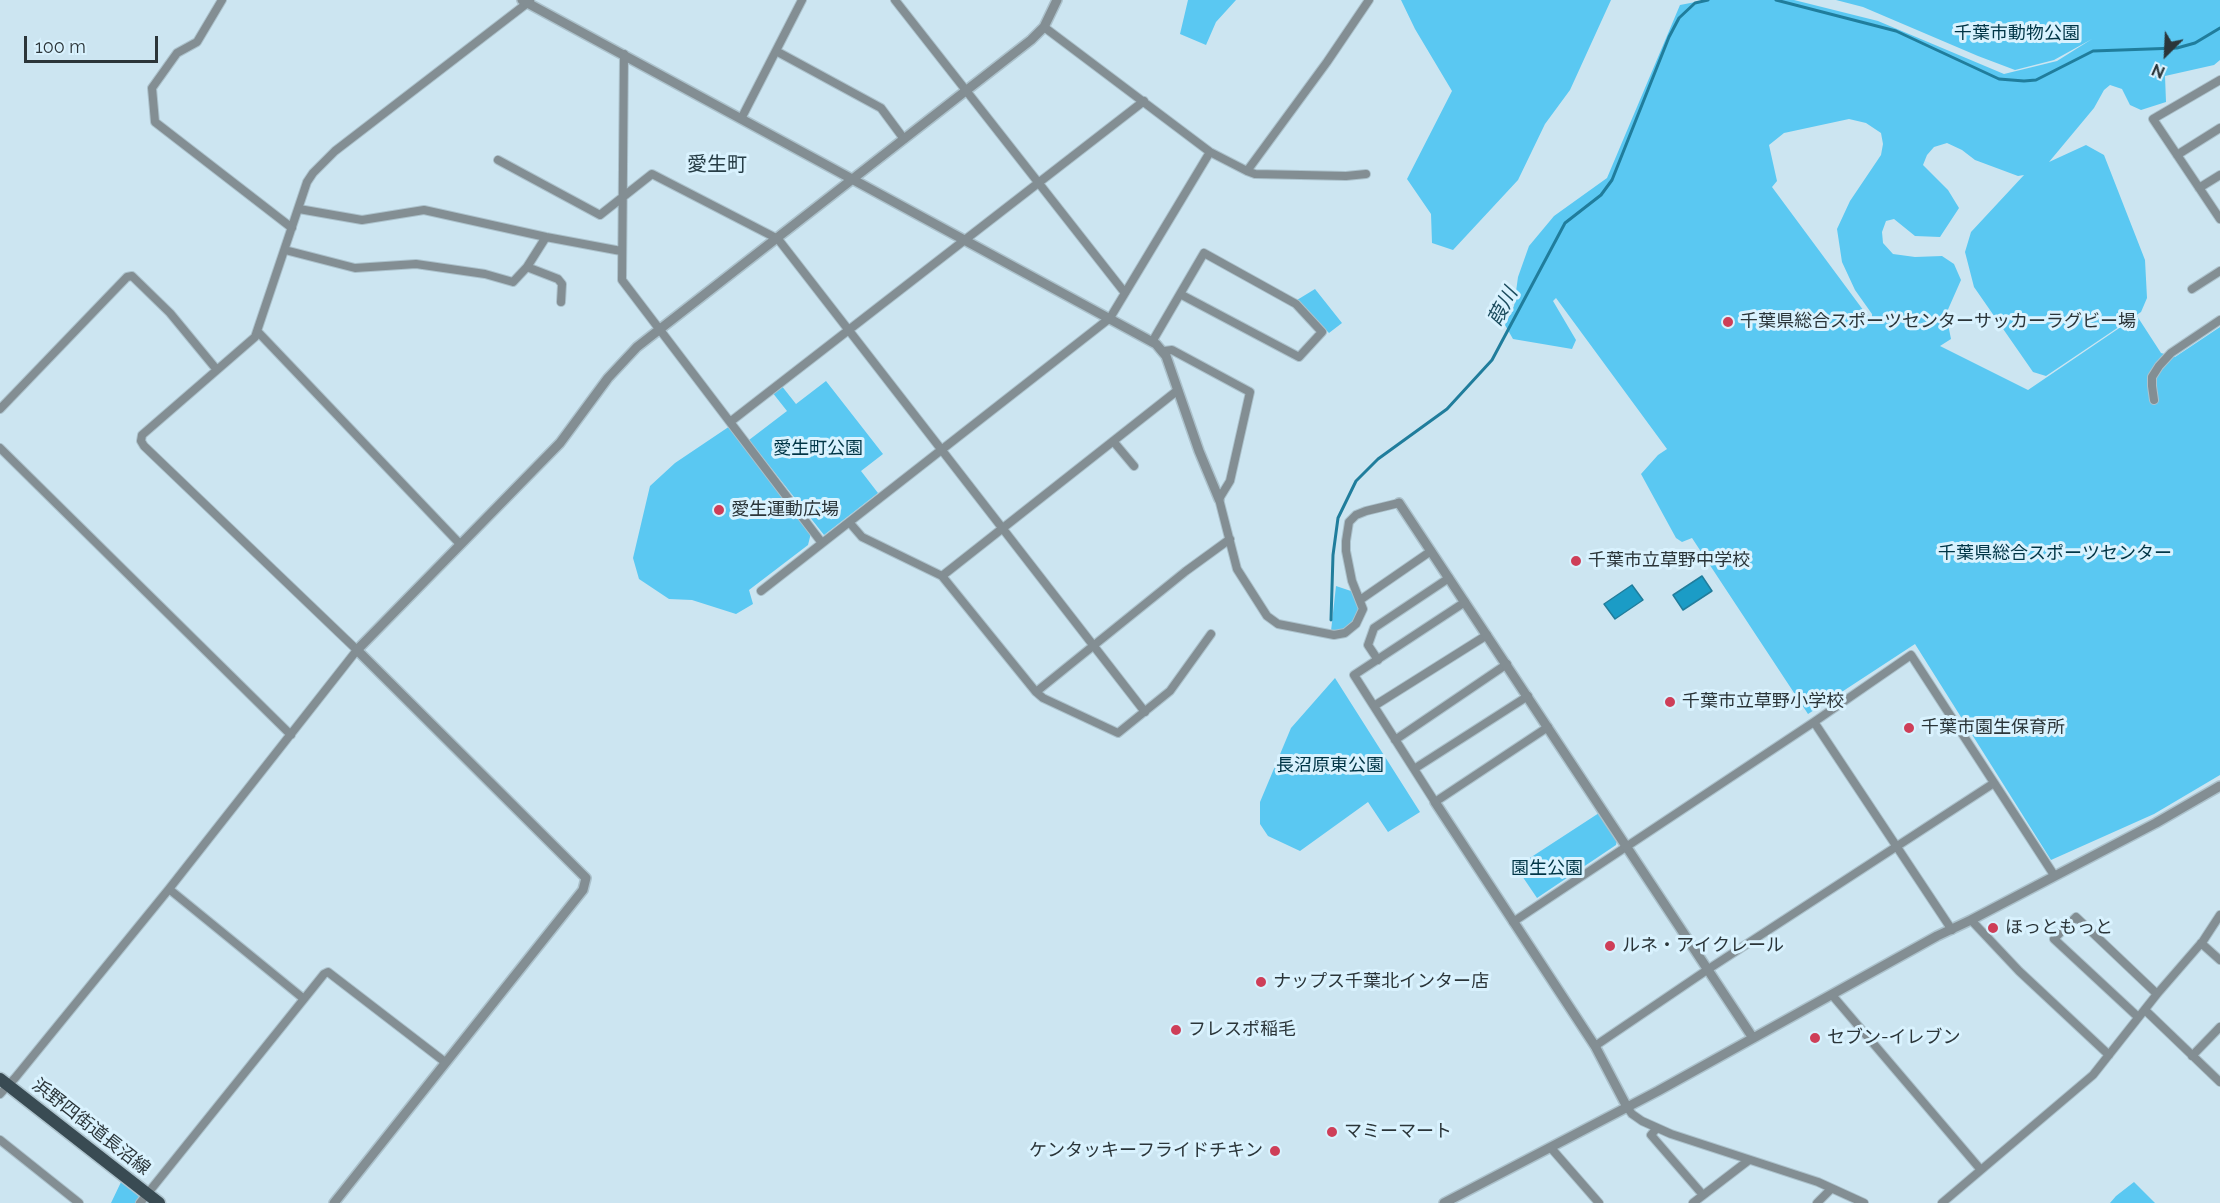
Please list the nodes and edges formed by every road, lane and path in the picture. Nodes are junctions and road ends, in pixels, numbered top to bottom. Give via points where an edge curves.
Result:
1 (222, 0) edge
2 (802, 0) edge
3 (895, 0) edge
4 (1058, 0) edge
5 (1369, 0) edge
6 (527, 1) edge
7 (1044, 27) junction
8 (776, 51) junction
9 (624, 54) junction
10 (2220, 80) edge
11 (966, 90) junction
12 (1144, 101) junction
13 (741, 119) junction
14 (2220, 128) edge
15 (904, 139) junction
16 (1210, 152) junction
17 (2177, 155) junction
18 (498, 160) dead end
19 (1247, 171) junction
20 (1366, 174) dead end
21 (2220, 175) edge
22 (852, 178) junction
23 (1038, 182) junction
24 (2199, 188) junction
25 (622, 197) junction
26 (299, 208) junction
27 (2220, 219) edge
28 (292, 228) junction
29 (546, 237) junction
30 (778, 239) junction
31 (965, 239) junction
32 (285, 250) junction
33 (621, 251) junction
34 (526, 267) junction
35 (2220, 271) edge
36 (2192, 289) dead end
37 (1125, 293) junction
38 (1180, 294) junction
39 (561, 302) dead end
40 (1110, 318) junction
41 (2220, 320) edge
42 (660, 329) junction
43 (850, 331) junction
44 (258, 332) junction
45 (1152, 342) junction
46 (1164, 351) junction
47 (217, 370) junction
48 (1178, 390) junction
49 (2154, 400) dead end
50 (0, 408) edge
51 (730, 422) junction
52 (1113, 441) junction
53 (0, 448) edge
54 (943, 450) junction
55 (1134, 466) dead end
56 (1219, 499) junction
57 (1400, 503) joint
58 (849, 522) junction
59 (1002, 527) junction
60 (1230, 539) junction
61 (822, 543) junction
62 (460, 544) junction
63 (1431, 550) junction
64 (942, 576) junction
65 (1449, 578) junction
66 (760, 591) dead end
67 (1360, 600) junction
68 (1465, 602) junction
69 (1211, 634) dead end
70 (1487, 635) junction
71 (1094, 646) junction
72 (357, 650) junction
73 (1377, 660) junction
74 (1507, 664) junction
75 (1036, 692) junction
76 (1528, 696) junction
77 (1374, 706) junction
78 (1145, 712) junction
79 (1814, 722) junction
80 (1548, 727) junction
81 (291, 735) junction
82 (1395, 740) junction
83 (1414, 769) junction
84 (1994, 783) junction
85 (2220, 786) edge
86 (1435, 802) junction
87 (1626, 846) junction
88 (1897, 848) junction
89 (2054, 875) junction
90 (169, 889) junction
91 (2219, 919) edge
92 (1971, 920) junction
93 (1513, 922) junction
94 (1952, 930) junction
95 (2202, 943) junction
96 (2220, 960) edge
97 (1707, 970) junction
98 (2157, 994) junction
99 (1832, 995) junction
100 (304, 999) junction
101 (2145, 1010) junction
102 (2138, 1017) junction
103 (2220, 1027) edge
104 (1753, 1038) junction
105 (1595, 1046) junction
106 (2109, 1055) junction
107 (2192, 1056) junction
108 (445, 1062) junction
109 (2220, 1082) edge
110 (2, 1086) edge
111 (1627, 1107) junction
112 (1657, 1128) junction
113 (0, 1140) edge
114 (1551, 1148) junction
115 (1749, 1160) junction
116 (1981, 1170) junction
117 (1832, 1189) junction
118 (1703, 1195) junction
119 (144, 1198) edge
120 (79, 1203) edge
121 (159, 1203) edge
122 (334, 1203) edge
123 (1443, 1203) edge
124 (1599, 1203) edge
125 (1693, 1203) edge
126 (1817, 1203) edge
127 (1864, 1203) edge
128 (1942, 1203) edge

1 - 28 street via 197,42 177,53 152,88 155,122
2 - 8 street
3 - 11 street
4 - 7 street
5 - 19 street
6 - 9 street
6 - 26 street via 335,151 308,182
7 - 11 street
7 - 12 street
8 - 13 street
8 - 15 street via 881,108
9 - 13 street
9 - 25 street
10 - 17 street via 2153,119
11 - 15 street
11 - 23 street
12 - 16 street
12 - 23 street
13 - 22 street
14 - 17 street
15 - 22 street
16 - 19 street
16 - 37 street
17 - 24 street
18 - 25 street via 600,215
19 - 20 street
21 - 24 street
22 - 30 street
22 - 31 street
23 - 31 street
23 - 37 street
24 - 27 street
25 - 30 street via 652,174
25 - 33 street
26 - 28 street
26 - 29 street via 362,220 424,210
28 - 32 street
29 - 33 street
29 - 34 street
30 - 42 street
30 - 43 street
31 - 40 street
31 - 43 street
32 - 34 street via 355,268 416,264 513,282
32 - 44 street
33 - 42 street via 622,280
34 - 39 street via 558,279 562,284
35 - 36 street
37 - 40 street
38 - 38 street via 1299,357 1322,332 1296,304 1204,253
38 - 45 street
40 - 45 street
40 - 54 street
41 - 49 street via 2171,353 2159,366 2152,377
42 - 51 street
42 - 62 street via 618,367 560,443
43 - 51 street
43 - 54 street
44 - 47 street
44 - 62 street
45 - 46 street
46 - 48 street
46 - 56 street via 1172,350 1250,392 1230,482
47 - 50 street via 170,313 132,276
47 - 72 street via 148,429 141,441
48 - 52 street
48 - 56 street
51 - 61 street
52 - 55 street
52 - 59 street
53 - 81 street
54 - 58 street
54 - 59 street
56 - 60 street
57 - 63 street
57 - 67 street via 1366,511 1349,522 1346,550
58 - 61 street
58 - 64 street via 862,537
59 - 64 street
59 - 71 street
60 - 67 street via 1237,569 1266,616 1278,624 1325,634 1345,633 1360,616
60 - 71 street
61 - 66 street
62 - 72 street
63 - 65 street
63 - 67 street
64 - 75 street
65 - 68 street
65 - 73 street via 1374,628 1368,645
68 - 70 street
68 - 73 street
69 - 78 street via 1170,691
70 - 74 street
70 - 77 street
71 - 75 street
71 - 78 street
72 - 81 street
72 - 108 street via 586,878 583,890
73 - 77 street via 1354,675
74 - 76 street
74 - 82 street
75 - 78 street via 1119,733
76 - 80 street
76 - 83 street
77 - 82 street
79 - 84 street via 1911,655
79 - 87 street
79 - 88 street
80 - 86 street
80 - 87 street
81 - 90 street
82 - 83 street
83 - 86 street
84 - 88 street
84 - 89 street
85 - 89 street
86 - 93 street
87 - 93 street
87 - 97 street
88 - 94 street
88 - 97 street
89 - 92 street
90 - 100 street
90 - 110 street via 15,1078
91 - 95 street
92 - 94 street
92 - 106 street
93 - 105 street
94 - 99 street
95 - 96 street
95 - 98 street
97 - 104 street
97 - 105 street
98 - 101 street
98 - 102 street via 2076,917 2054,939
99 - 104 street
99 - 116 street
100 - 108 street via 328,972
100 - 119 street
101 - 102 street
101 - 107 street
102 - 106 street
103 - 107 street
104 - 111 street
105 - 111 street
106 - 116 street via 2082,1085
107 - 109 street
108 - 122 street
110 - 119 main road, 浜野四街道長沼線
111 - 112 street via 1642,1122
111 - 114 street
112 - 115 street
112 - 118 street via 1651,1135
113 - 120 street
114 - 123 street
114 - 124 street
115 - 117 street
115 - 118 street
116 - 128 street
117 - 126 street
117 - 127 street
118 - 125 street
119 - 121 main road, 浜野四街道長沼線

